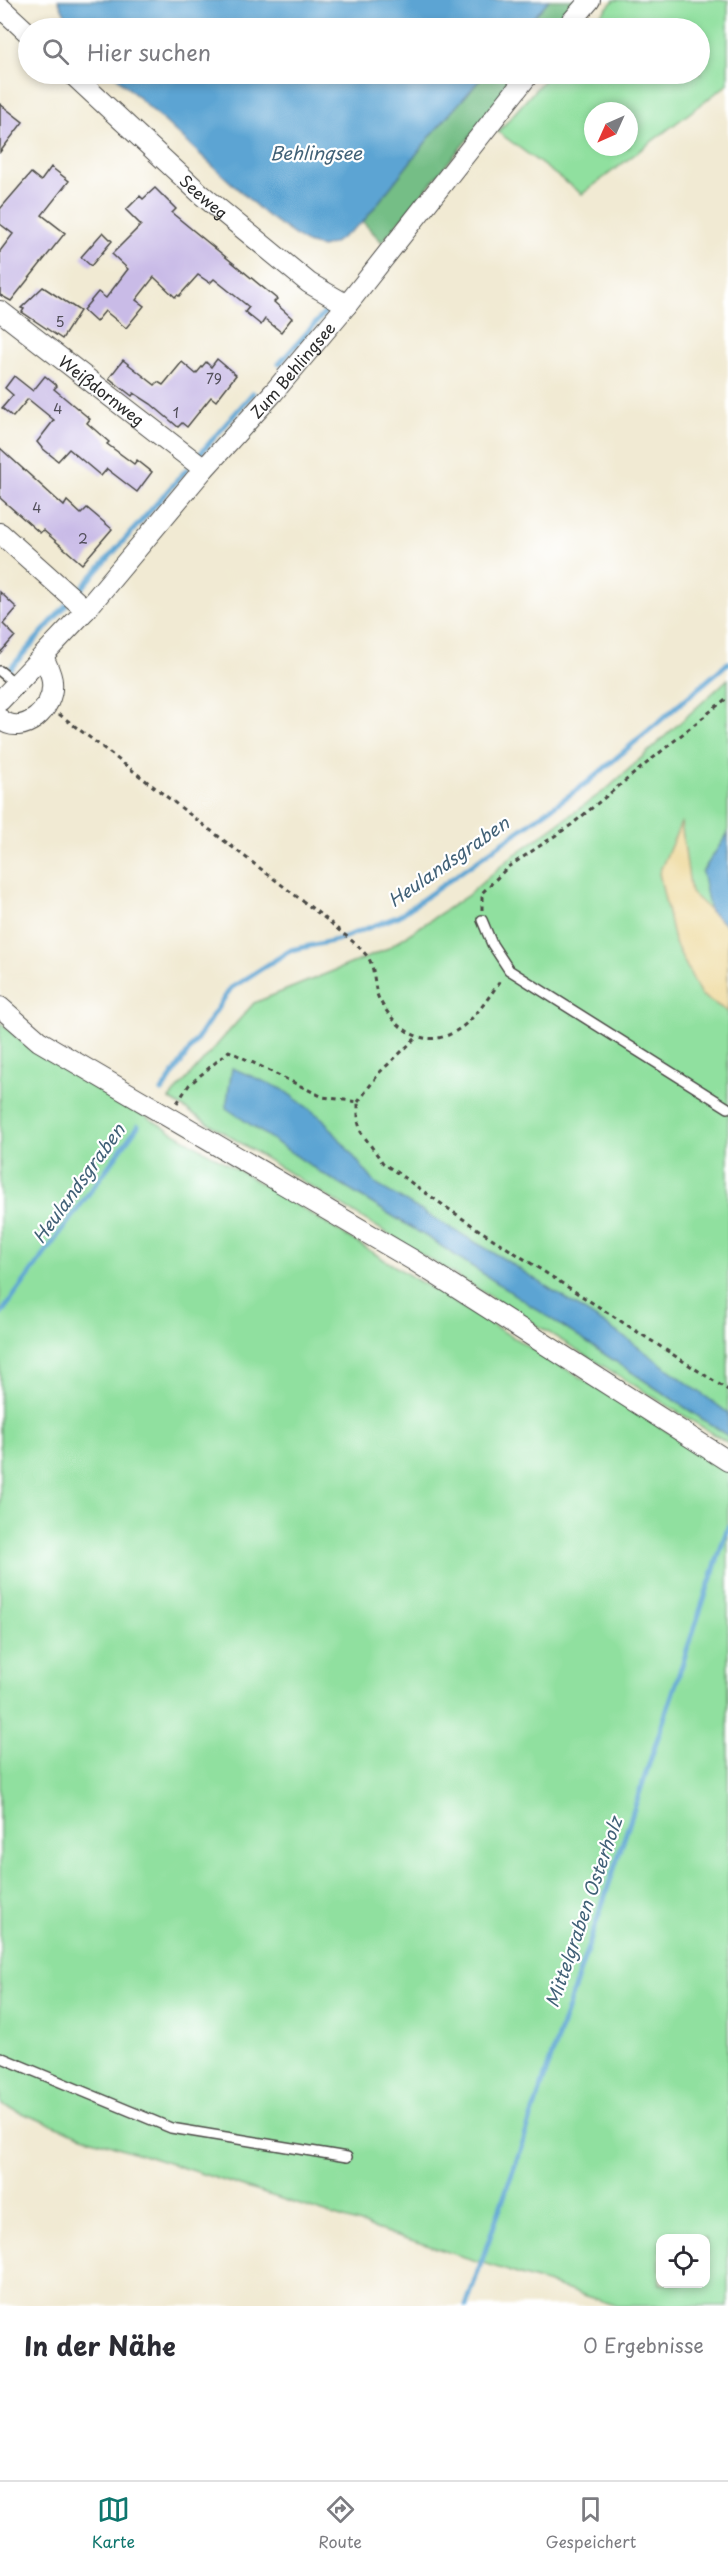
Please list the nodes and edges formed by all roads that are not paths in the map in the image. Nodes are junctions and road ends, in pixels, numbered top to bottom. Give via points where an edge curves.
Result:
1 (590, 0) edge
2 (0, 7) edge
3 (575, 18) edge
4 (18, 24) edge
5 (83, 84) edge
6 (521, 84) edge
7 (347, 305) junction
8 (0, 311) edge
9 (204, 469) junction
10 (0, 533) edge
11 (86, 610) junction
12 (43, 656) junction
13 (0, 671) edge
14 (16, 684) junction
15 (0, 701) edge
16 (0, 718) edge
17 (482, 920) road end
18 (0, 1007) edge
19 (728, 1108) edge
20 (728, 1461) edge
21 (0, 2057) edge
22 (347, 2157) dead end

1 - 3 street
2 - 4 street
5 - 7 street, Seeweg via 202,195 309,283
6 - 7 street, Zum Behlingsee
7 - 9 street, Zum Behlingsee
8 - 9 street, Weißdornweg
9 - 11 street, Zum Behlingsee
10 - 11 street
11 - 12 street, Zum Behlingsee
12 - 14 street, Zum Behlingsee
12 - 16 street via 52,681 39,716 22,726
13 - 14 lane
14 - 15 street, Zum Behlingsee
17 - 19 lane via 509,970
18 - 20 street via 39,1041 413,1260
21 - 22 lane via 171,2128

